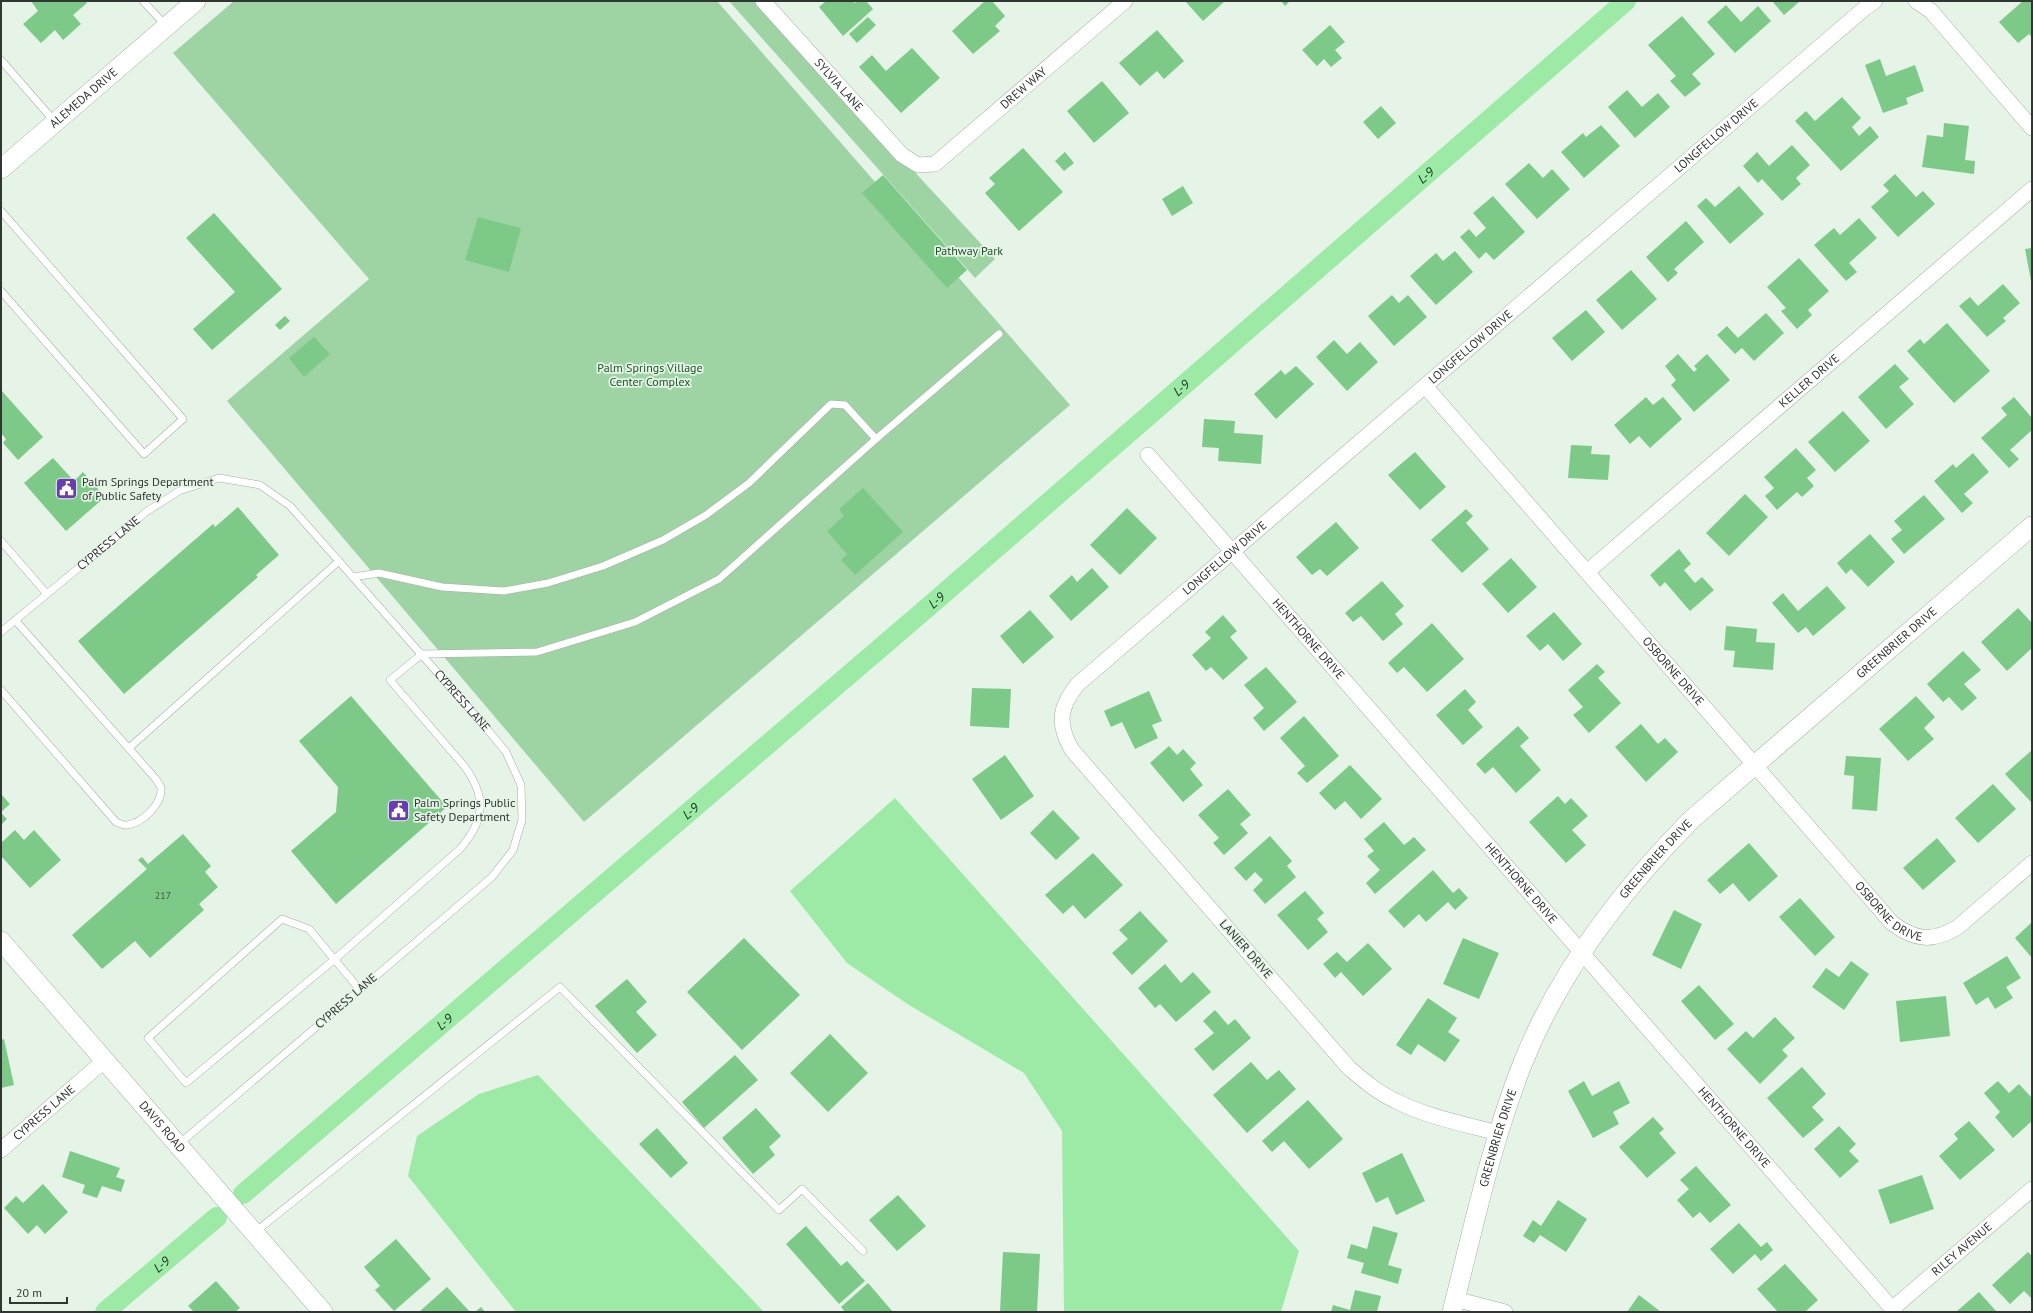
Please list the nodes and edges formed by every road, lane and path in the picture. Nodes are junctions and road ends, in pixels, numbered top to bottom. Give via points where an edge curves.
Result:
1 (143, 1) edge
2 (196, 1) edge
3 (763, 1) edge
4 (1125, 1) edge
5 (1875, 1) edge
6 (1916, 1) edge
7 (166, 26) junction
8 (1, 60) edge
9 (55, 122) junction
10 (2032, 128) edge
11 (918, 166) joint
12 (1, 169) edge
13 (2032, 189) edge
14 (1, 212) edge
15 (1, 291) edge
16 (999, 334) dead end
17 (1425, 386) junction
18 (876, 439) junction
19 (1148, 455) dead end
20 (2032, 526) edge
21 (1, 541) edge
22 (1233, 551) junction
23 (339, 561) junction
24 (1587, 572) junction
25 (353, 576) junction
26 (47, 594) junction
27 (15, 620) junction
28 (1, 632) edge
29 (422, 654) junction
30 (1, 690) edge
31 (1069, 695) joint
32 (129, 748) junction
33 (1755, 765) junction
34 (2032, 863) edge
35 (1, 941) edge
36 (1581, 952) junction
37 (335, 959) junction
38 (360, 990) junction
39 (105, 1060) junction
40 (1498, 1133) junction
41 (178, 1145) junction
42 (1, 1150) edge
43 (2032, 1189) edge
44 (254, 1233) junction
45 (863, 1251) dead end
46 (1454, 1306) edge
47 (319, 1311) edge
48 (1893, 1311) edge
49 (1505, 1312) edge

1 - 7 lane
2 - 7 street, ALEMEDA DRIVE
3 - 11 street, SYLVIA LANE via 902,155
4 - 11 street, DREW WAY via 935,164
5 - 17 street, LONGFELLOW DRIVE
6 - 10 street via 1931,11
7 - 9 street, ALEMEDA DRIVE
8 - 9 lane
9 - 12 street, ALEMEDA DRIVE
13 - 24 street, KELLER DRIVE
14 - 15 lane via 183,419 144,454
16 - 18 lane
17 - 22 street, LONGFELLOW DRIVE
17 - 24 street, OSBORNE DRIVE
18 - 25 lane via 845,405 831,404 749,483 706,514 663,540 603,566 548,583 504,590 442,587 378,573
18 - 29 lane via 720,579 635,622 537,652
19 - 22 street, HENTHORNE DRIVE
20 - 33 street, GREENBRIER DRIVE
21 - 26 lane
22 - 31 street, LONGFELLOW DRIVE via 1078,684
22 - 36 street, HENTHORNE DRIVE
23 - 25 lane, CYPRESS LANE
23 - 26 lane, CYPRESS LANE via 290,506 260,485 219,478 179,491 146,512
23 - 32 lane
24 - 33 street, OSBORNE DRIVE
25 - 29 lane, CYPRESS LANE
26 - 27 lane, CYPRESS LANE
27 - 28 lane, CYPRESS LANE
27 - 32 lane
29 - 37 lane via 390,680 475,782 480,800 479,818 472,835 460,849
29 - 38 lane, CYPRESS LANE via 506,752 521,785 522,820 513,850 492,877
30 - 32 lane via 116,822 126,826 137,822 154,808 160,799 161,787
31 - 40 street, LANIER DRIVE via 1063,709 1062,723 1065,737 1072,750 1348,1068 1371,1086 1422,1113
33 - 34 street, OSBORNE DRIVE via 1892,923 1917,937 1932,938 1946,934
33 - 36 street, GREENBRIER DRIVE via 1691,820 1652,860 1616,902
35 - 39 street, DAVIS ROAD
36 - 40 street, GREENBRIER DRIVE via 1532,1042
36 - 48 street, HENTHORNE DRIVE
37 - 37 lane via 186,1083 148,1038 282,919 309,929
37 - 38 lane
38 - 41 lane, CYPRESS LANE
39 - 41 street, DAVIS ROAD
39 - 42 street, CYPRESS LANE
40 - 46 street, GREENBRIER DRIVE
41 - 44 street, DAVIS ROAD
43 - 48 street, RILEY AVENUE
44 - 45 lane via 560,988 779,1210 802,1189
44 - 47 street, DAVIS ROAD
46 - 49 street

